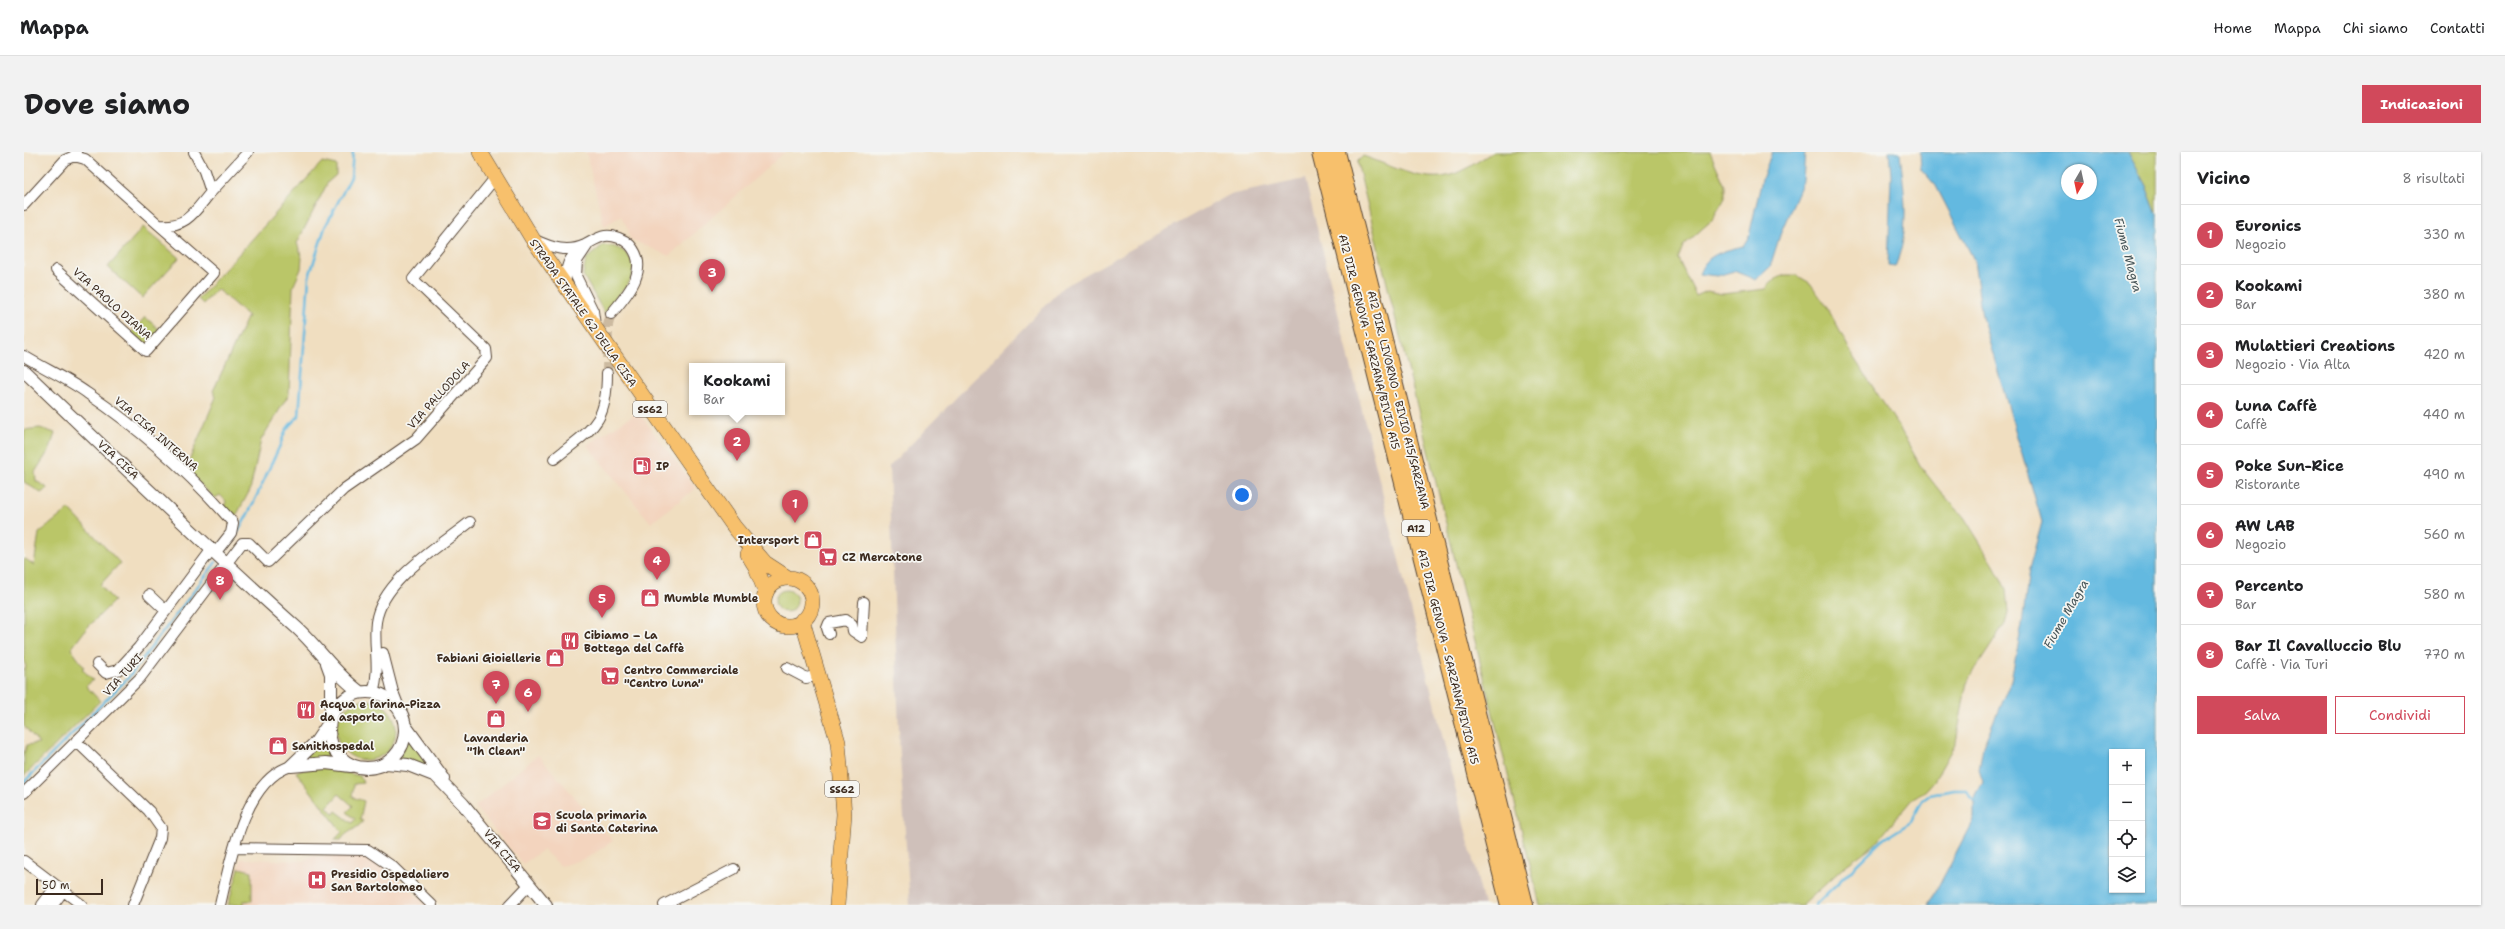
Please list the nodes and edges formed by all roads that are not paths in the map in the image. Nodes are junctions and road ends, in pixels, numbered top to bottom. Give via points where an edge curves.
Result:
1 (194, 152) edge
2 (248, 152) edge
3 (480, 152) edge
4 (489, 152) edge
5 (1321, 152) edge
6 (1336, 152) edge
7 (75, 154) edge
8 (491, 172) junction
9 (211, 192) junction
10 (24, 205) edge
11 (159, 225) junction
12 (532, 238) junction
13 (589, 243) junction
14 (56, 270) dead end
15 (566, 289) junction
16 (611, 314) tunnel mouth
17 (596, 329) junction
18 (24, 356) edge
19 (24, 371) edge
20 (607, 373) tunnel mouth
21 (554, 458) dead end
22 (470, 522) dead end
23 (735, 528) junction
24 (214, 551) junction
25 (227, 563) junction
26 (788, 578) junction
27 (766, 593) junction
28 (149, 595) dead end
29 (864, 602) dead end
30 (166, 611) junction
31 (802, 620) junction
32 (376, 624) junction
33 (781, 624) junction
34 (829, 634) dead end
35 (313, 642) junction
36 (97, 664) dead end
37 (787, 668) dead end
38 (820, 675) junction
39 (360, 692) junction
40 (373, 692) junction
41 (400, 710) junction
42 (330, 721) junction
43 (406, 727) junction
44 (76, 741) junction
45 (386, 763) junction
46 (290, 766) junction
47 (359, 767) junction
48 (24, 793) edge
49 (458, 798) junction
50 (234, 848) junction
51 (24, 861) edge
52 (734, 869) dead end
53 (529, 885) junction
54 (60, 889) junction
55 (42, 905) edge
56 (53, 905) edge
57 (82, 905) edge
58 (133, 905) edge
59 (220, 905) edge
60 (432, 905) edge
61 (510, 905) edge
62 (546, 905) edge
63 (664, 905) edge
64 (837, 905) edge
65 (1510, 905) edge
66 (1524, 905) edge

1 - 9 street
2 - 9 street
3 - 8 main road, STRADA STATALE 62 DELLA CISA / SS62
4 - 8 street
5 - 65 highway, A12 DIR. GENOVA - SARZANA/BIVIO A15 / A12
6 - 66 highway, A12 DIR. LIVORNO - BIVIO A15/SARZANA / A12
7 - 10 street, VIA PAOLO DIANA via 64,160
7 - 11 street, VIA PAOLO DIANA via 85,159
8 - 12 main road, STRADA STATALE 62 DELLA CISA / SS62
8 - 25 street, VIA PALLODOLA via 413,279 486,349 487,358 416,439 344,489 268,562 249,543 242,543
9 - 11 street via 181,224
11 - 14 street, VIA PAOLO DIANA via 214,273 146,351
12 - 13 street via 545,245 570,250
12 - 15 main road, STRADA STATALE 62 DELLA CISA / SS62
13 - 15 street via 570,259 565,275
13 - 16 street via 606,236 618,237 636,252 638,275 632,289
13 - 17 street via 577,261 576,276 593,311
15 - 17 main road, STRADA STATALE 62 DELLA CISA / SS62
17 - 23 main road, STRADA STATALE 62 DELLA CISA / SS62
18 - 24 street, VIA CISA INTERNA via 86,392 123,419 162,452 221,509 233,523 231,533
19 - 24 street, VIA CISA
20 - 21 street via 604,411 596,425
22 - 32 street via 396,582 378,610
23 - 26 main road, STRADA STATALE 62 DELLA CISA / SS62 via 765,563
23 - 27 main road, STRADA STATALE 62 DELLA CISA / SS62 via 756,567
24 - 25 street, VIA CISA
24 - 30 street
25 - 35 street, VIA CISA
25 - 44 street, VIA TURI via 140,678
26 - 27 main road via 772,584
26 - 31 main road, STRADA STATALE 62 DELLA CISA / SS62 via 801,582 810,593 810,610
27 - 33 main road, STRADA STATALE 62 DELLA CISA / SS62 via 764,604 767,614
28 - 30 street
29 - 34 street via 862,637 853,631 852,625 846,620 829,623
30 - 36 street via 118,670 106,673
31 - 33 main road via 793,625
31 - 38 main road, STRADA STATALE 62 DELLA CISA / SS62
32 - 40 street via 378,663
32 - 41 street via 385,664
33 - 38 main road, STRADA STATALE 62 DELLA CISA / SS62 via 802,644
35 - 39 street, VIA CISA via 347,683
35 - 42 street, VIA CISA via 332,674 333,701
37 - 38 street via 806,678
38 - 64 main road, STRADA STATALE 62 DELLA CISA / SS62 via 838,742 844,814
39 - 40 street
39 - 42 street via 340,702
40 - 41 street via 384,695
41 - 43 street
42 - 46 street via 316,742
42 - 47 street via 332,746 348,763
43 - 45 street via 401,748
43 - 49 street, VIA CISA
44 - 48 street, VIA TURI
44 - 58 street via 149,811 161,828 160,838
45 - 47 street via 368,768
45 - 49 street, VIA CISA via 408,765 436,776
46 - 47 street via 326,763
46 - 50 street via 272,776 257,795 243,820
49 - 53 street, VIA CISA
50 - 59 street
50 - 60 street via 368,850 393,867
51 - 54 street
52 - 63 street
53 - 61 street
53 - 62 street, VIA CISA
54 - 55 street
54 - 56 street
54 - 57 street

